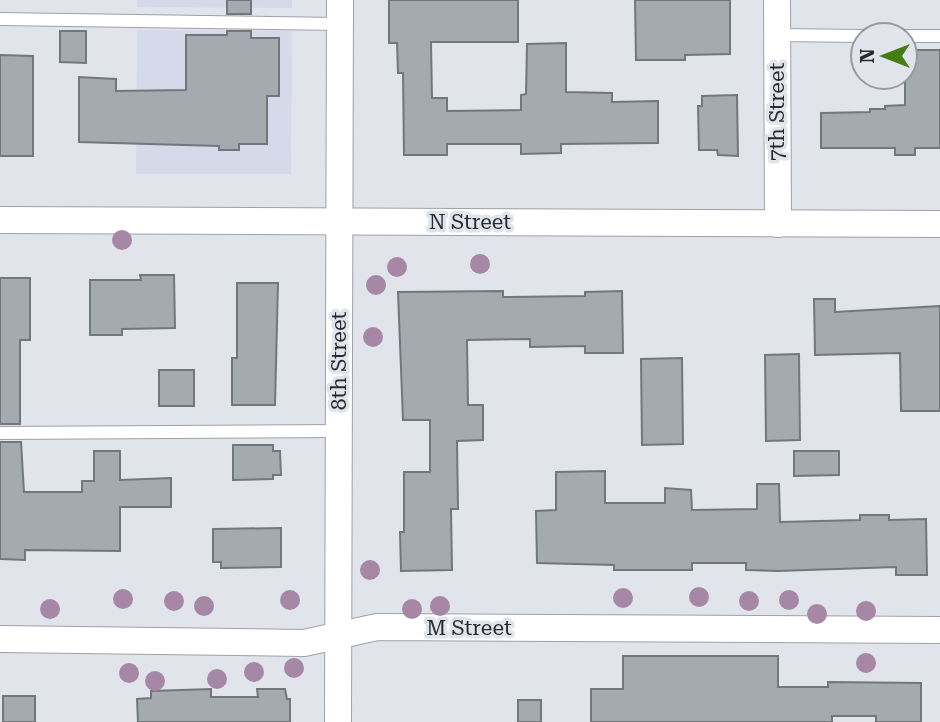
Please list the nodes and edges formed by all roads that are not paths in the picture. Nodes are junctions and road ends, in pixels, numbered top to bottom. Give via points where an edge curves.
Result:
1 (777, 0) edge
2 (340, 12) edge
3 (0, 19) edge
4 (777, 35) junction
5 (849, 36) edge
6 (919, 36) edge
7 (940, 36) edge
8 (0, 220) edge
9 (340, 222) junction
10 (778, 224) junction
11 (940, 224) edge
12 (339, 431) junction
13 (0, 433) edge
14 (940, 630) edge
15 (339, 637) junction
16 (0, 639) edge
17 (338, 722) edge

1 - 4 street, 7th Street
2 - 3 lane
2 - 9 street, 8th Street
4 - 5 lane
4 - 10 street, 7th Street
6 - 7 lane
8 - 9 street, N Street
9 - 10 street, N Street
9 - 12 street, 8th Street
10 - 11 street, N Street
12 - 13 lane
12 - 15 street, 8th Street
14 - 15 street, M Street via 377,627
15 - 16 street, M Street via 304,643
15 - 17 street, 8th Street

